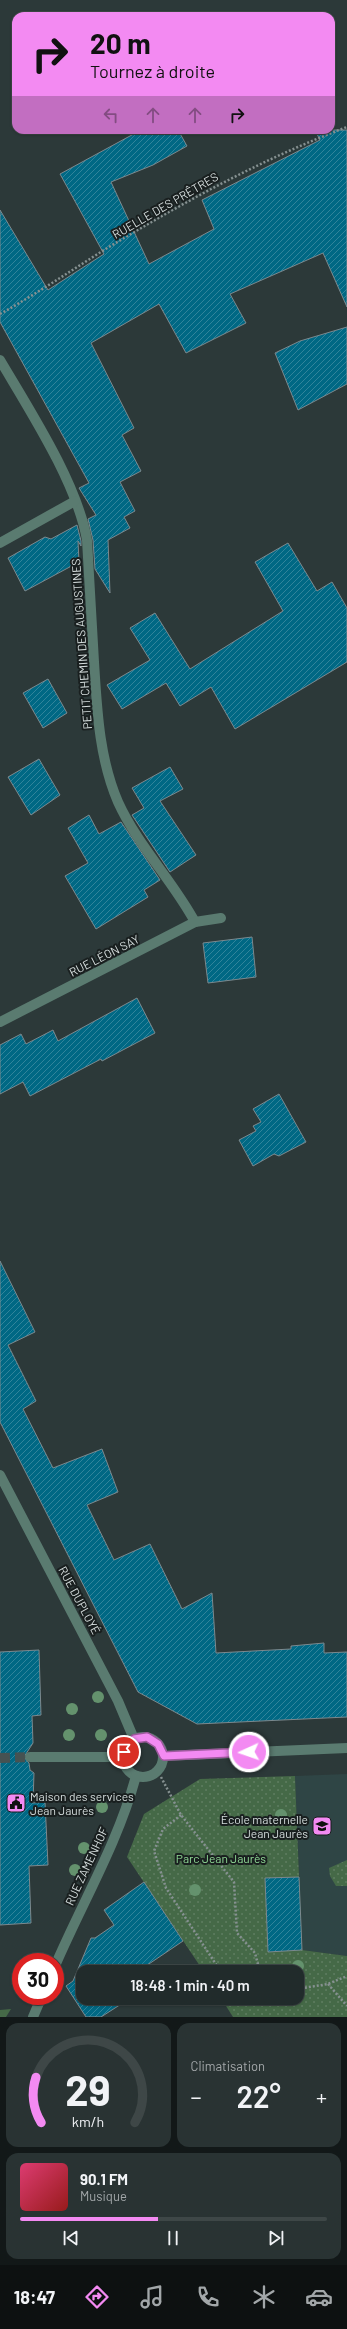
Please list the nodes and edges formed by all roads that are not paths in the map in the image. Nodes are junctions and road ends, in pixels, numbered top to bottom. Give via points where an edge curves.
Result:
1 (0, 360) edge
2 (75, 501) junction
3 (0, 543) edge
4 (221, 918) dead end
5 (195, 922) junction
6 (0, 1022) edge
7 (0, 1474) edge
8 (134, 1739) junction
9 (347, 1748) edge
10 (164, 1756) junction
11 (30, 1757) tunnel mouth
12 (123, 1757) junction
13 (136, 1776) junction
14 (61, 1953) edge
15 (38, 2005) edge
16 (33, 2017) edge

1 - 2 street, PETIT CHEMIN DES AUGUSTINES via 31,414
2 - 3 street
2 - 5 street, PETIT CHEMIN DES AUGUSTINES via 83,519 87,540 98,726 107,767 122,809 145,849 182,899
4 - 5 street, RUE LÉON SAY
5 - 6 street, RUE LÉON SAY
7 - 8 street, RUE DUPLOYÉ via 118,1701
8 - 10 street via 147,1737 153,1740 162,1749
8 - 12 street via 126,1746
9 - 10 street
10 - 13 street via 158,1771 148,1777
11 - 12 street
12 - 13 street via 127,1769
13 - 14 street, RUE ZAMENHOF via 107,1857
15 - 16 street

